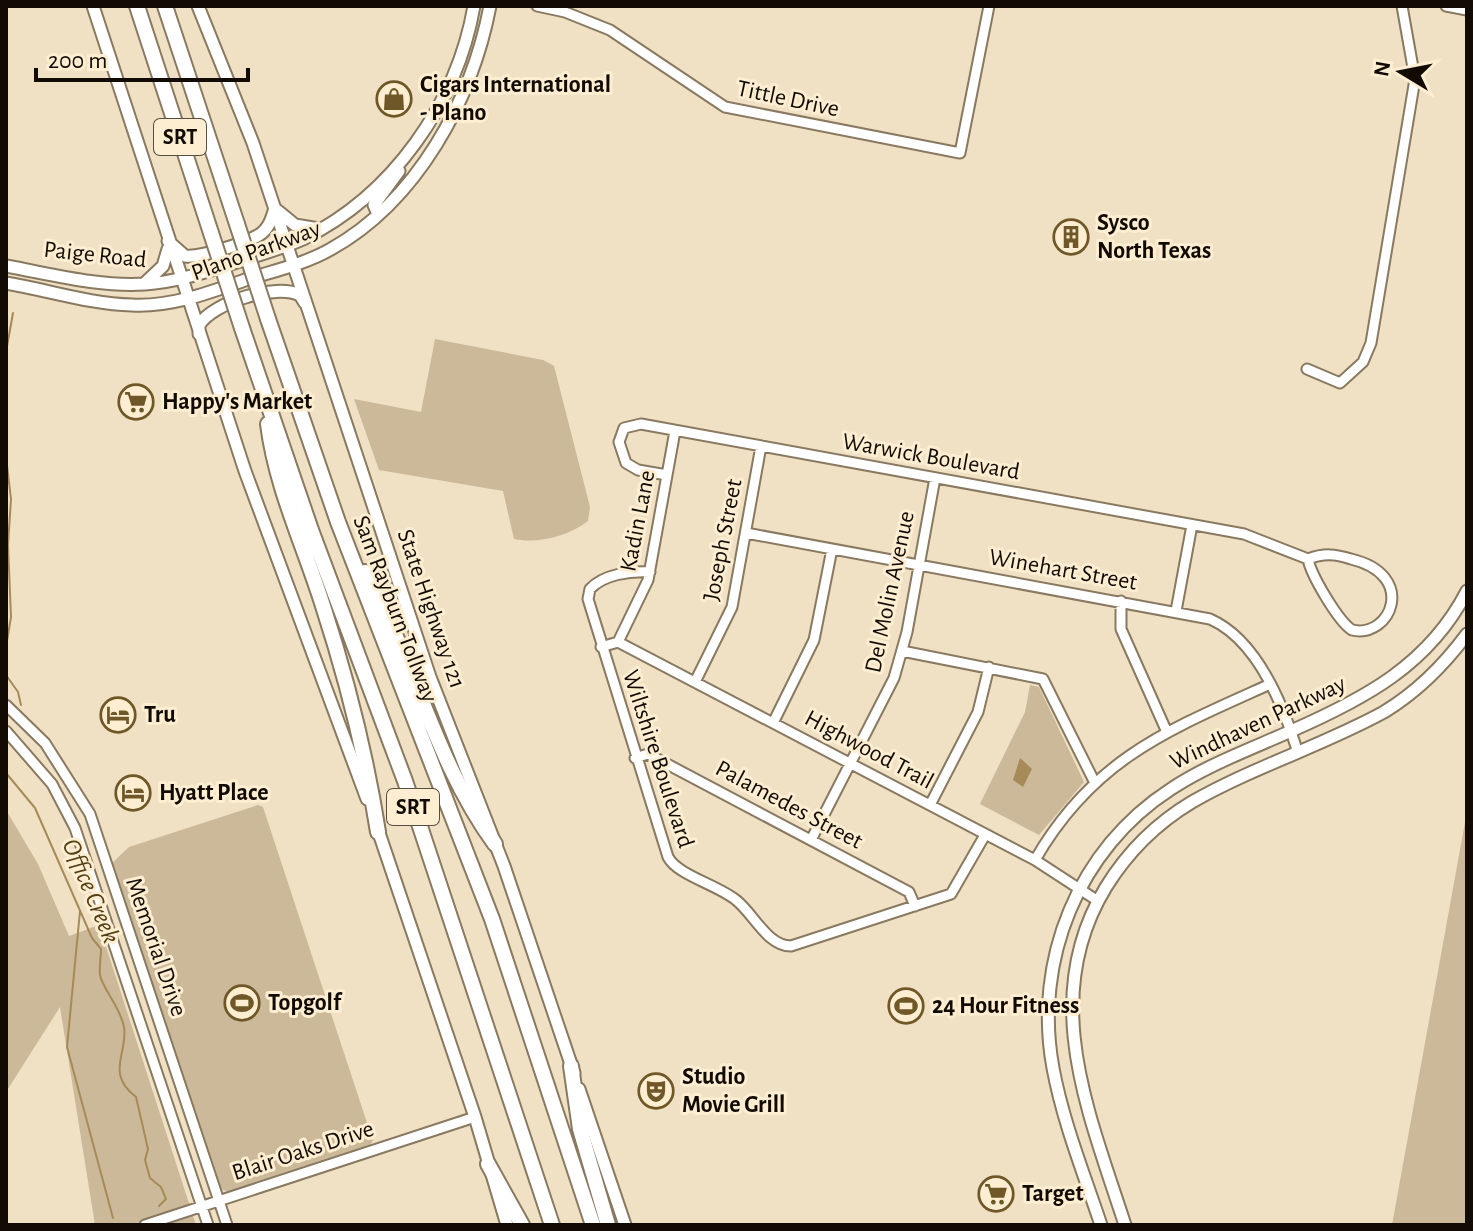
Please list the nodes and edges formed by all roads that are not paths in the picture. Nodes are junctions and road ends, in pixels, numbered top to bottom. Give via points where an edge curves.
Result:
1 (93, 6) edge
2 (137, 6) edge
3 (165, 6) edge
4 (175, 6) edge
5 (198, 6) edge
6 (474, 6) edge
7 (490, 6) edge
8 (537, 6) edge
9 (989, 6) edge
10 (1402, 6) edge
11 (1446, 6) edge
12 (1467, 10) edge
13 (191, 86) junction
14 (404, 159) junction
15 (275, 208) junction
16 (378, 214) junction
17 (321, 229) junction
18 (167, 241) junction
19 (288, 245) junction
20 (315, 256) junction
21 (294, 264) junction
22 (6, 266) edge
23 (181, 280) junction
24 (6, 283) edge
25 (144, 284) junction
26 (187, 299) junction
27 (309, 310) junction
28 (199, 334) junction
29 (1307, 369) dead end
30 (264, 392) junction
31 (675, 431) junction
32 (761, 446) junction
33 (667, 475) junction
34 (935, 478) junction
35 (338, 522) junction
36 (1192, 525) junction
37 (746, 533) junction
38 (832, 549) junction
39 (1308, 559) junction
40 (919, 565) junction
41 (650, 572) junction
42 (1467, 591) edge
43 (1121, 601) junction
44 (1176, 611) junction
45 (1467, 634) edge
46 (618, 642) junction
47 (601, 647) junction
48 (902, 651) junction
49 (989, 667) junction
50 (695, 682) junction
51 (1268, 685) junction
52 (6, 705) edge
53 (773, 723) junction
54 (1166, 730) junction
55 (6, 731) edge
56 (1291, 731) junction
57 (1298, 753) junction
58 (635, 758) junction
59 (851, 764) junction
60 (1095, 783) junction
61 (930, 805) junction
62 (378, 832) junction
63 (985, 835) junction
64 (811, 840) junction
65 (495, 844) junction
66 (105, 857) junction
67 (1035, 860) junction
68 (87, 863) junction
69 (1079, 890) junction
70 (1098, 901) junction
71 (915, 906) junction
72 (170, 1050) junction
73 (152, 1057) junction
74 (571, 1066) junction
75 (475, 1117) junction
76 (1091, 1120) junction
77 (1070, 1129) junction
78 (488, 1164) junction
79 (220, 1200) junction
80 (203, 1207) junction
81 (145, 1225) edge
82 (208, 1225) edge
83 (227, 1225) edge
84 (507, 1225) edge
85 (522, 1225) edge
86 (552, 1225) edge
87 (593, 1225) edge
88 (608, 1225) edge
89 (625, 1225) edge
90 (1101, 1225) edge
91 (1125, 1225) edge

1 - 18 main road
2 - 30 highway, Sam Rayburn Tollway / SRT, bridge
3 - 13 highway, Sam Rayburn Tollway / SRT
4 - 13 highway
5 - 15 main road, State Highway 121
6 - 14 main road, Plano Parkway via 454,74
7 - 16 main road, Plano Parkway via 473,72 453,115
8 - 9 street, Tittle Drive via 610,30 725,107 960,153
10 - 29 street via 1415,79 1371,343 1363,362 1340,383
11 - 12 street
13 - 35 highway, Sam Rayburn Tollway / SRT, bridge
14 - 16 main road via 374,205
14 - 17 main road, Plano Parkway via 370,194
15 - 17 main road via 295,225
15 - 18 main road via 259,235 201,255 185,256
15 - 19 main road, State Highway 121
16 - 20 main road, Plano Parkway
17 - 19 main road, Plano Parkway
18 - 23 main road
18 - 25 main road via 163,266
19 - 21 main road, State Highway 121
19 - 23 main road, Plano Parkway
20 - 21 main road, Plano Parkway
20 - 27 main road via 305,275
21 - 26 main road, Plano Parkway
21 - 27 main road, State Highway 121
22 - 25 main road, Paige Road via 97,282
23 - 25 main road, Paige Road
23 - 26 main road
24 - 26 main road, Paige Road via 109,303 151,305
26 - 28 main road
27 - 28 main road via 300,295 277,288 212,310 199,325
27 - 65 main road, State Highway 121 via 430,677
28 - 62 main road
30 - 62 highway via 285,501 323,604 366,752
30 - 86 highway, Sam Rayburn Tollway / SRT via 405,781
31 - 32 street, Warwick Boulevard
31 - 33 street, Kadin Lane
31 - 33 street, Warwick Boulevard via 634,424 620,435 629,466
32 - 34 street, Warwick Boulevard
32 - 37 street, Joseph Street
33 - 41 street, Kadin Lane
34 - 36 street, Warwick Boulevard
34 - 40 street, Del Molin Avenue
35 - 65 highway via 393,622 450,769
35 - 87 highway, Sam Rayburn Tollway / SRT via 492,919
36 - 39 street, Warwick Boulevard via 1263,539
36 - 44 street
37 - 38 street, Winehart Street
37 - 50 street, Joseph Street via 732,607
38 - 40 street, Winehart Street
38 - 53 street via 814,640
39 - 39 street, Warwick Boulevard via 1347,628 1366,630 1387,613 1393,601 1391,586 1377,567 1327,553
40 - 43 street, Winehart Street
40 - 48 street, Del Molin Avenue
41 - 46 street, Kadin Lane
41 - 47 street, Wiltshire Boulevard via 617,575 591,587 588,603
42 - 56 main road, Windhaven Parkway via 1437,637 1399,674 1363,698
43 - 44 street, Winehart Street
43 - 54 street via 1121,629
44 - 51 street, Winehart Street via 1229,630 1250,652
45 - 57 main road, Windhaven Parkway via 1407,697
46 - 47 street
46 - 50 street, Highwood Trail
47 - 58 street, Wiltshire Boulevard
48 - 49 street
48 - 59 street, Del Molin Avenue via 889,691
49 - 60 street via 1046,681
49 - 61 street via 978,712
50 - 53 street, Highwood Trail
51 - 54 street
51 - 56 street, Winehart Street via 1283,706
52 - 66 street, Memorial Drive via 45,743 67,774 90,814
53 - 59 street, Highwood Trail
54 - 60 street
55 - 68 street, Memorial Drive via 52,784
56 - 57 street, Winehart Street
56 - 69 main road, Windhaven Parkway via 1157,798 1118,836
57 - 70 main road, Windhaven Parkway via 1172,816 1134,850
58 - 64 street, Palamedes Street via 648,754
58 - 71 street, Wiltshire Boulevard via 670,862 732,897 776,943 798,945
59 - 61 street, Highwood Trail
59 - 64 street, Del Molin Avenue
60 - 67 street
61 - 63 street, Highwood Trail
62 - 75 main road
63 - 67 street, Highwood Trail
63 - 71 street, Wiltshire Boulevard via 955,891
64 - 71 street, Palamedes Street via 909,892
65 - 74 main road, State Highway 121
66 - 68 street
66 - 72 street, Memorial Drive
67 - 69 street, Highwood Trail
68 - 73 street, Memorial Drive
69 - 70 street, Highwood Trail
69 - 77 main road, Windhaven Parkway via 1059,939 1048,1005 1054,1071
70 - 76 main road, Windhaven Parkway via 1078,950 1071,1007 1074,1059
72 - 73 street
72 - 79 street, Memorial Drive
73 - 80 street, Memorial Drive
74 - 88 highway via 580,1129
74 - 89 main road, State Highway 121
75 - 78 main road
75 - 79 street, Blair Oaks Drive
76 - 77 main road
76 - 91 main road, Windhaven Parkway
77 - 90 main road, Windhaven Parkway
78 - 84 main road
78 - 85 highway
79 - 80 street, Blair Oaks Drive
79 - 83 street, Memorial Drive
80 - 81 street, Blair Oaks Drive
80 - 82 street, Memorial Drive

